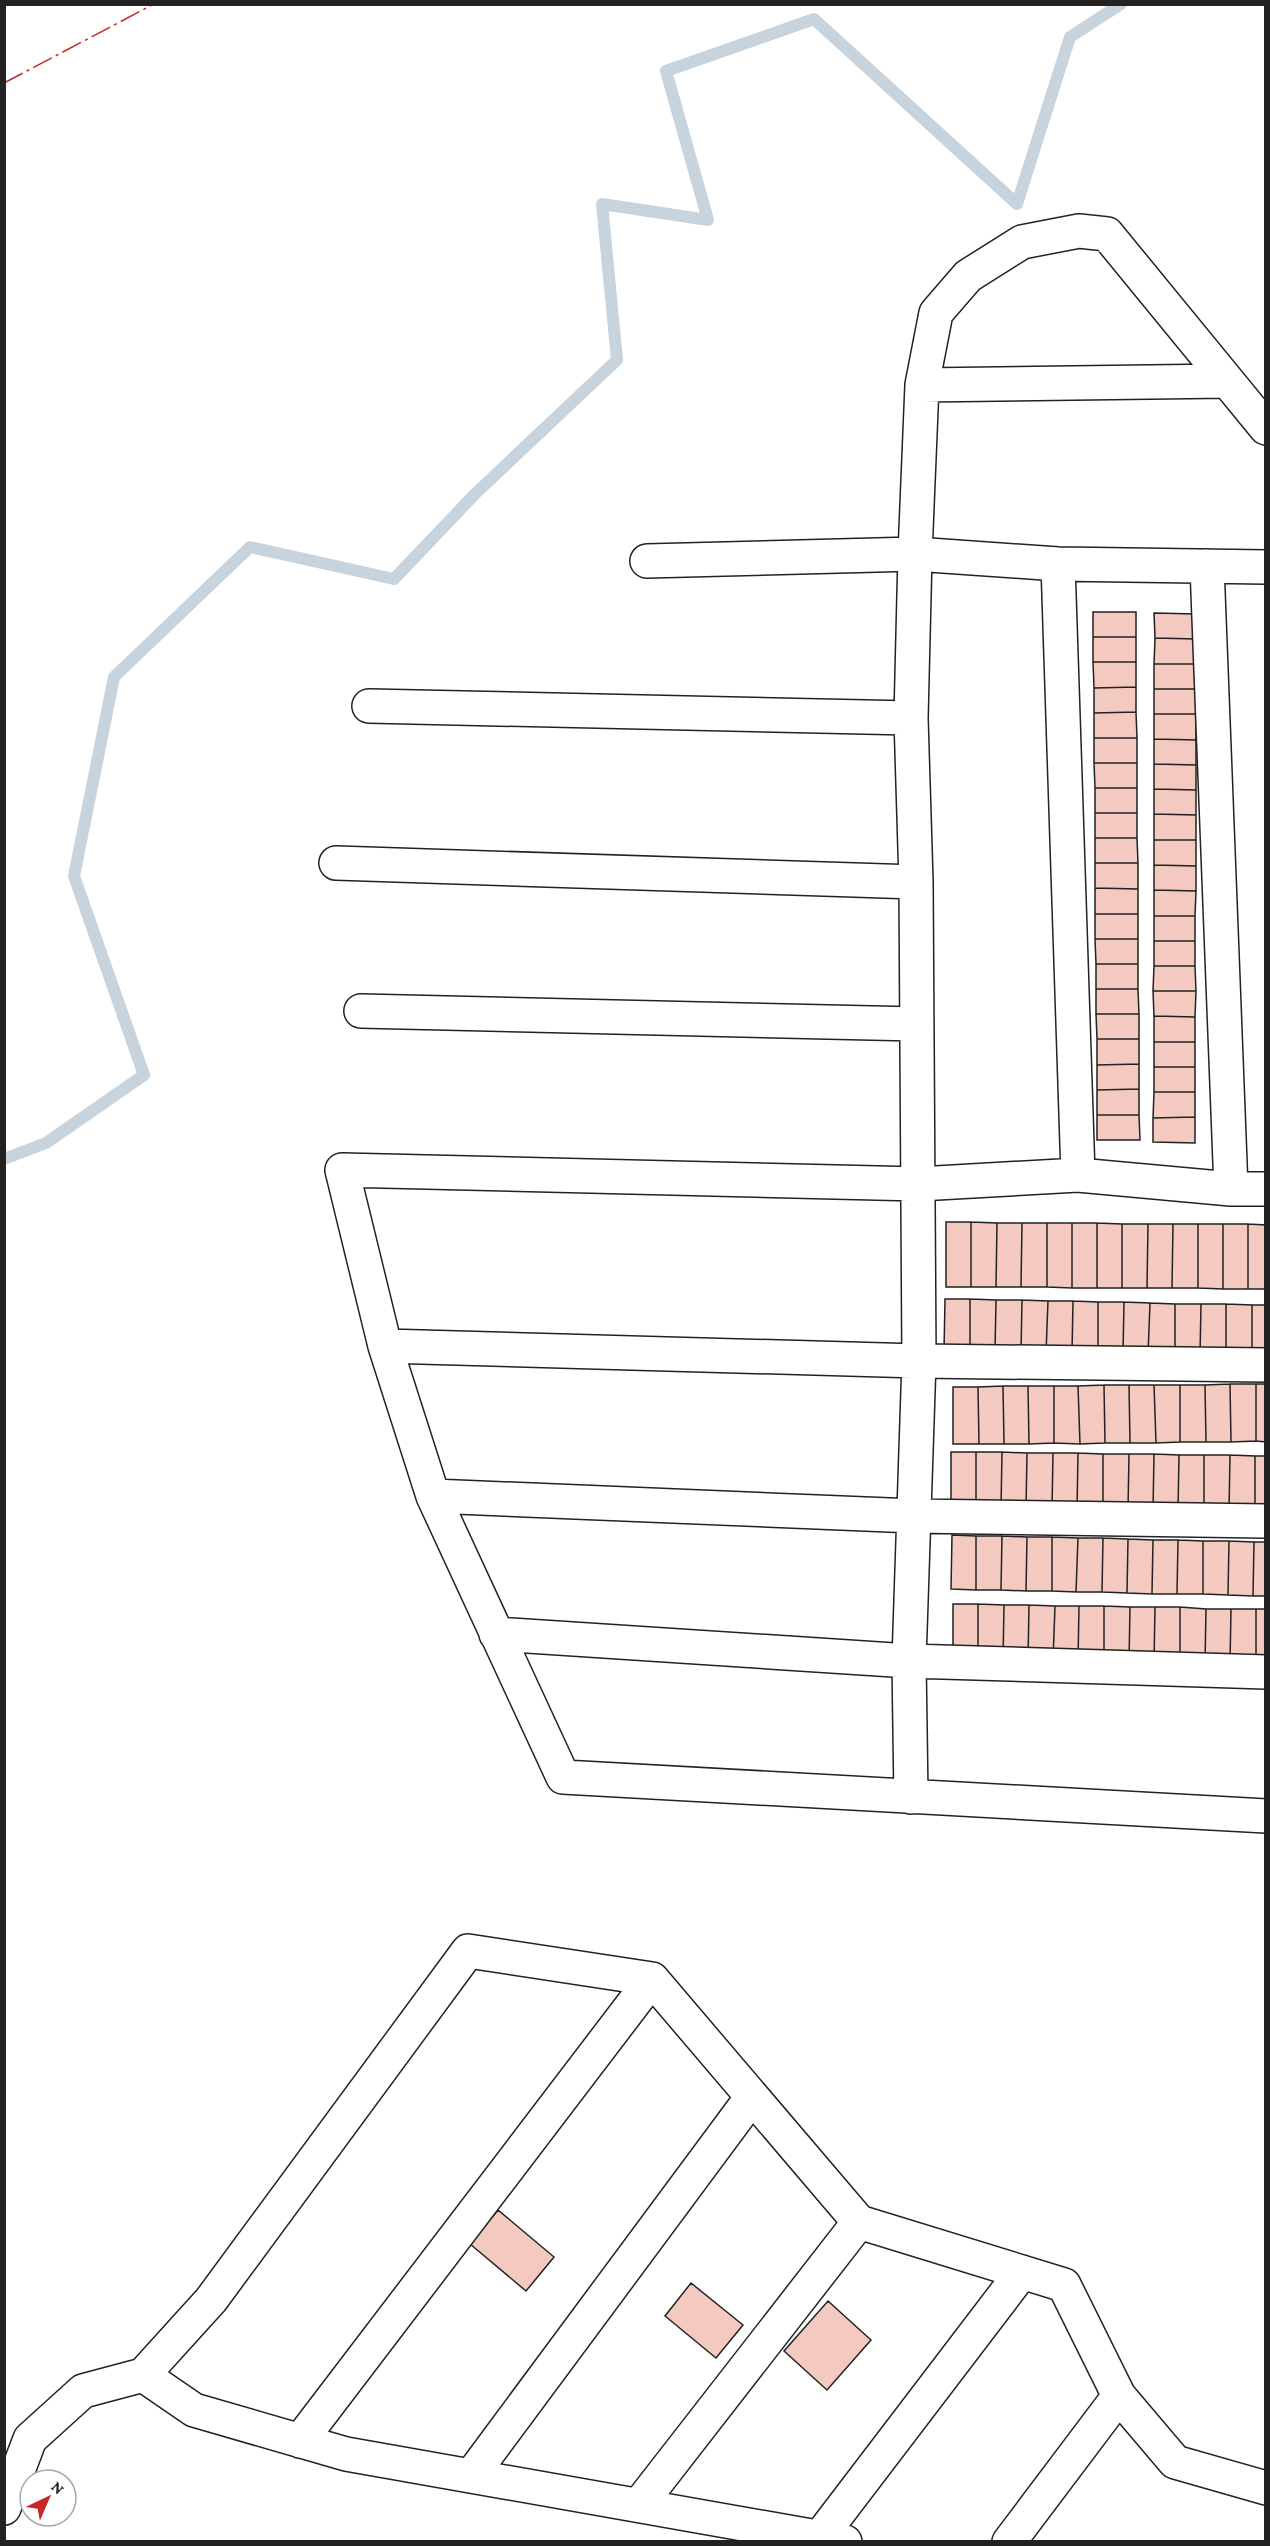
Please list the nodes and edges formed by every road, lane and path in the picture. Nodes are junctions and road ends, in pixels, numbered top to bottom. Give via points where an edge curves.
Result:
1 (1227, 381) junction
2 (922, 385) junction
3 (1266, 428) edge
4 (915, 554) junction
5 (647, 561) dead end
6 (1058, 564) junction
7 (1207, 566) junction
8 (1266, 567) edge
9 (369, 706) dead end
10 (912, 718) junction
11 (336, 863) dead end
12 (916, 882) junction
13 (361, 1011) dead end
14 (916, 1024) junction
15 (1078, 1175) junction
16 (919, 1184) junction
17 (1231, 1189) junction
18 (1266, 1189) edge
19 (385, 1346) junction
20 (919, 1360) junction
21 (1266, 1365) edge
22 (433, 1496) junction
23 (914, 1516) junction
24 (1266, 1521) edge
25 (496, 1634) junction
26 (909, 1661) junction
27 (1266, 1672) edge
28 (911, 1797) junction
29 (1266, 1816) edge
30 (651, 1979) junction
31 (752, 2097) junction
32 (859, 2222) junction
33 (1022, 2272) junction
34 (143, 2375) junction
35 (1119, 2396) junction
36 (300, 2441) junction
37 (471, 2476) junction
38 (1266, 2488) edge
39 (639, 2505) junction
40 (4, 2508) edge
41 (832, 2539) edge
42 (1009, 2541) edge

1 - 2 street
1 - 2 street via 1107,234 1080,231 1022,242 968,276 936,313
1 - 3 street
2 - 4 street
4 - 5 street
4 - 6 street
4 - 10 street
6 - 7 street
6 - 15 street
7 - 8 street
7 - 17 street
9 - 10 street
10 - 12 street
11 - 12 street
12 - 14 street
13 - 14 street
14 - 16 street
15 - 16 street
15 - 17 street
16 - 19 street via 342,1170
16 - 20 street
17 - 18 street
19 - 20 street
19 - 22 street
20 - 21 street
20 - 23 street
22 - 23 street
22 - 25 street
23 - 24 street
23 - 26 street
25 - 26 street
25 - 28 street via 563,1777
26 - 27 street
26 - 28 street
28 - 29 street
30 - 31 street
30 - 34 street via 468,1951 211,2300
30 - 36 street
31 - 32 street
31 - 37 street
32 - 33 street
32 - 39 street
33 - 35 street via 1064,2285
33 - 41 street
34 - 36 street via 194,2410
34 - 40 street via 83,2391 30,2439
35 - 38 street via 1175,2462
35 - 42 street
36 - 37 street via 346,2454
37 - 39 street
39 - 41 street

